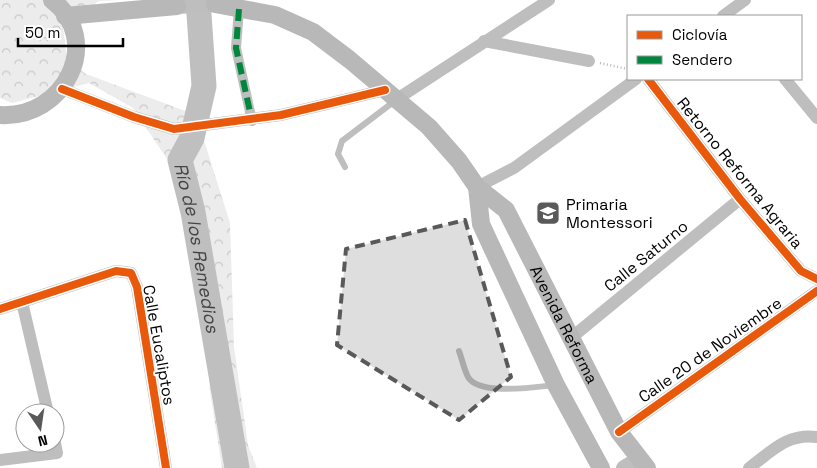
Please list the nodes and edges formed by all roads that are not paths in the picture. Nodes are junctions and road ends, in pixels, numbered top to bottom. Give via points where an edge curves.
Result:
1 (52, 0) edge
2 (549, 0) edge
3 (745, 0) edge
4 (215, 4) joint
5 (239, 4) edge
6 (177, 6) joint
7 (728, 15) edge
8 (65, 16) junction
9 (484, 41) junction
10 (589, 60) road end
11 (635, 80) edge
12 (649, 80) edge
13 (786, 80) edge
14 (62, 89) junction
15 (391, 95) junction
16 (0, 115) edge
17 (817, 118) edge
18 (252, 120) junction
19 (345, 168) dead end
20 (477, 187) junction
21 (740, 200) junction
22 (817, 279) edge
23 (817, 291) edge
24 (22, 302) junction
25 (0, 309) edge
26 (572, 338) junction
27 (459, 350) dead end
28 (556, 385) junction
29 (46, 403) edge
30 (619, 432) junction
31 (817, 437) edge
32 (57, 453) edge
33 (0, 460) edge
34 (637, 465) edge
35 (166, 468) edge
36 (601, 468) edge
37 (749, 468) edge

1 - 8 main road
2 - 9 street
3 - 7 street
4 - 5 main road, Avenida Reforma
4 - 6 street, Avenida Reforma
5 - 15 main road, Avenida Reforma via 313,32
5 - 18 street via 236,48
6 - 8 main road, Avenida Reforma
8 - 14 main road via 75,45 70,75
9 - 10 street
9 - 15 street
11 - 20 street via 514,168
12 - 21 street, Retorno Reforma Agraria
13 - 17 street
14 - 16 main road via 46,104 24,114
14 - 18 street via 134,117 178,128
15 - 18 street
15 - 19 lane via 342,141 338,154
15 - 20 main road, Avenida Reforma via 429,127 460,161
20 - 26 main road, Avenida Reforma via 506,210
20 - 28 main road, Avenida Reforma via 481,224
21 - 22 street, Retorno Reforma Agraria via 801,271
21 - 26 street, Calle Saturno
23 - 30 street, Calle 20 de Noviembre
24 - 25 street, Calle Eucaliptos
24 - 29 street
24 - 35 street, Calle Eucaliptos via 116,271 130,274 136,287
26 - 30 main road, Avenida Reforma
27 - 28 lane via 468,377 475,385 487,388
28 - 36 main road, Avenida Reforma
30 - 34 main road, Avenida Reforma
31 - 37 street via 805,435 788,439
32 - 33 street

